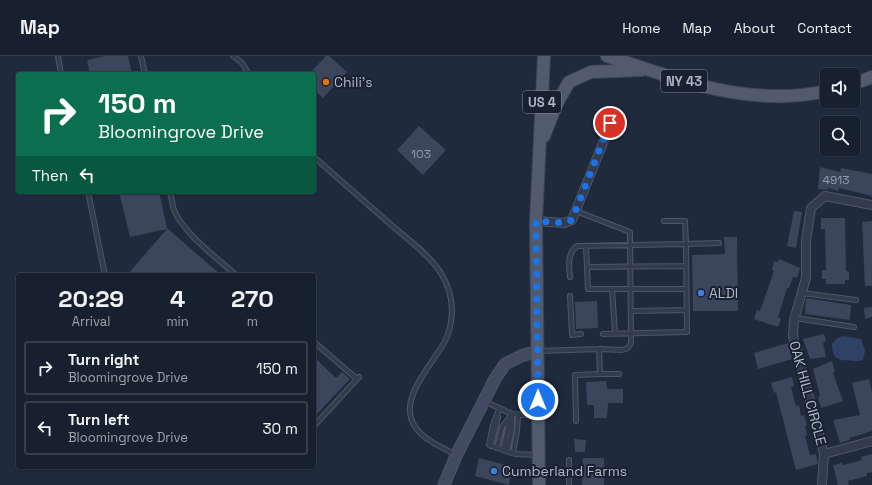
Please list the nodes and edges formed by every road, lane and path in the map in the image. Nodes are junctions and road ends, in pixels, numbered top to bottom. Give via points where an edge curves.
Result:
1 (58, 56) edge
2 (141, 56) edge
3 (233, 56) edge
4 (544, 56) edge
5 (607, 56) edge
6 (648, 69) junction
7 (60, 72) edge
8 (145, 72) edge
9 (248, 72) edge
10 (872, 77) edge
11 (860, 81) edge
12 (820, 92) edge
13 (607, 111) dead end
14 (540, 148) junction
15 (316, 159) edge
16 (88, 194) edge
17 (170, 194) edge
18 (872, 205) edge
19 (576, 211) junction
20 (536, 221) junction
21 (664, 221) dead end
22 (719, 243) dead end
23 (631, 244) junction
24 (686, 244) junction
25 (586, 246) junction
26 (686, 266) junction
27 (587, 267) junction
28 (630, 267) junction
29 (105, 273) edge
30 (234, 273) edge
31 (570, 277) dead end
32 (630, 288) junction
33 (612, 289) junction
34 (686, 289) junction
35 (802, 293) junction
36 (570, 296) dead end
37 (856, 300) dead end
38 (687, 310) junction
39 (631, 311) junction
40 (795, 318) junction
41 (854, 327) dead end
42 (632, 332) junction
43 (615, 333) junction
44 (581, 334) dead end
45 (603, 334) dead end
46 (316, 344) edge
47 (599, 349) junction
48 (538, 351) junction
49 (600, 374) junction
50 (619, 374) dead end
51 (484, 401) junction
52 (499, 409) junction
53 (512, 414) junction
54 (518, 416) junction
55 (538, 416) junction
56 (576, 421) dead end
57 (316, 424) edge
58 (872, 441) edge
59 (497, 448) junction
60 (505, 451) junction
61 (513, 453) junction
62 (824, 454) junction
63 (456, 456) junction
64 (538, 456) junction
65 (569, 460) dead end
66 (444, 485) edge
67 (539, 485) edge
68 (569, 485) edge
69 (822, 485) edge

1 - 7 lane
2 - 8 lane
3 - 9 lane
4 - 14 main road, US 4
5 - 6 main road, NY 43
6 - 12 main road, NY 43 via 698,85 738,94 777,97
6 - 14 main road via 591,72 569,82 557,103
10 - 11 main road
13 - 19 street via 610,123
14 - 20 main road, US 4
15 - 63 lane via 425,255 443,276 451,304 449,330 440,350 412,395 410,412 413,424 421,434
16 - 29 lane
17 - 30 lane via 174,210 187,230
18 - 35 street, OAK HILL CIRCLE via 825,196 811,208 806,241 806,278
19 - 20 street via 572,220 564,223
19 - 23 lane via 630,232
20 - 48 main road, US 4
21 - 24 lane via 685,221
22 - 24 lane
23 - 24 lane
23 - 25 lane
23 - 28 lane
24 - 26 lane
25 - 27 lane
25 - 31 lane via 577,246 572,250 569,262
26 - 28 lane
26 - 34 lane
27 - 28 lane
27 - 33 lane via 588,289
28 - 32 lane
32 - 33 lane
32 - 34 lane
32 - 39 lane
33 - 43 lane
34 - 38 lane
35 - 37 lane
35 - 40 street, OAK HILL CIRCLE
36 - 44 lane via 572,335
38 - 39 lane
38 - 42 lane via 687,332
39 - 42 lane
40 - 41 lane
40 - 62 street, OAK HILL CIRCLE via 793,336
42 - 43 lane
42 - 47 lane via 628,348
43 - 45 lane
46 - 57 lane via 358,378
47 - 48 lane
47 - 49 lane
48 - 51 street via 505,364
48 - 55 main road, US 4
49 - 50 lane
49 - 56 lane via 575,375
51 - 52 lane
51 - 63 street
52 - 53 lane
52 - 59 lane via 489,439 489,445
53 - 54 lane
53 - 59 lane via 502,427
53 - 60 lane via 512,430
54 - 55 lane
54 - 61 lane
55 - 64 main road, US 4
58 - 62 street, OAK HILL CIRCLE
59 - 60 lane
60 - 61 lane
61 - 64 lane
62 - 69 street, OAK HILL CIRCLE
63 - 66 street
64 - 67 main road, US 4
65 - 68 lane

